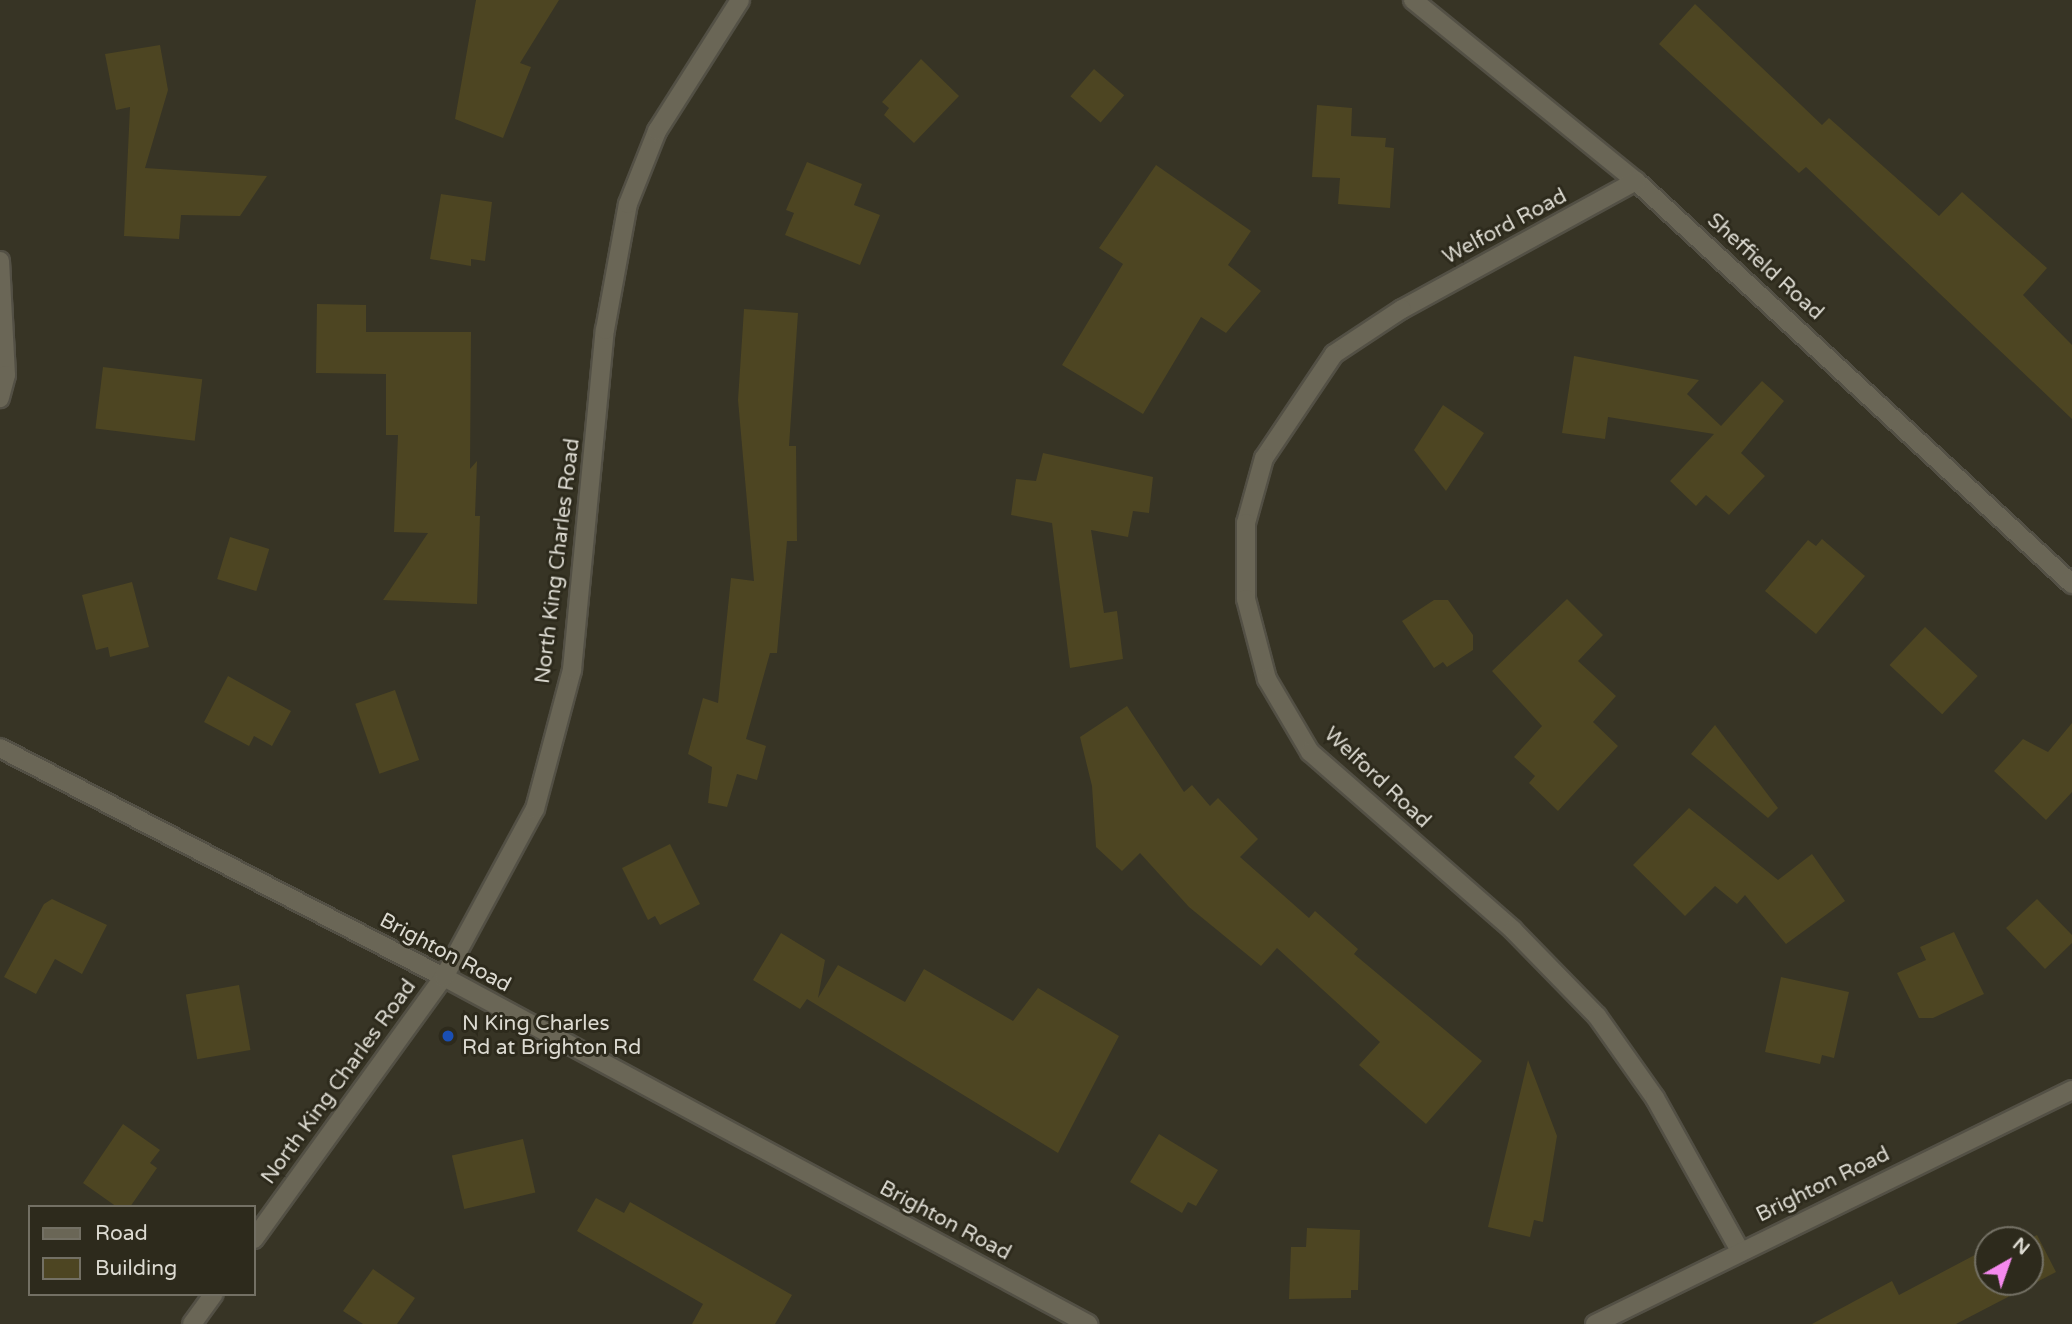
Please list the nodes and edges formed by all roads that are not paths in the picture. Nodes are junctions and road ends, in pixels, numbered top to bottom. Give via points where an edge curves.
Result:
1 (740, 0) edge
2 (1413, 0) edge
3 (1636, 181) junction
4 (0, 261) edge
5 (0, 398) edge
6 (2072, 584) edge
7 (0, 748) edge
8 (444, 977) junction
9 (2072, 1090) edge
10 (256, 1236) edge
11 (1740, 1251) junction
12 (213, 1296) edge
13 (192, 1324) edge
14 (1088, 1324) edge
15 (1595, 1324) edge

1 - 8 street, North King Charles Road via 657,131 628,204 605,330 572,670 535,809
2 - 3 street, Sheffield Road
3 - 6 street, Sheffield Road
3 - 11 street, Welford Road via 1402,309 1334,354 1264,458 1246,523 1246,599 1267,679 1310,752 1513,930 1597,1016 1655,1098
4 - 5 street via 6,375
7 - 8 street, Brighton Road
8 - 10 street, North King Charles Road
8 - 14 street, Brighton Road
9 - 11 street, Brighton Road
11 - 15 street, Brighton Road
12 - 13 street

